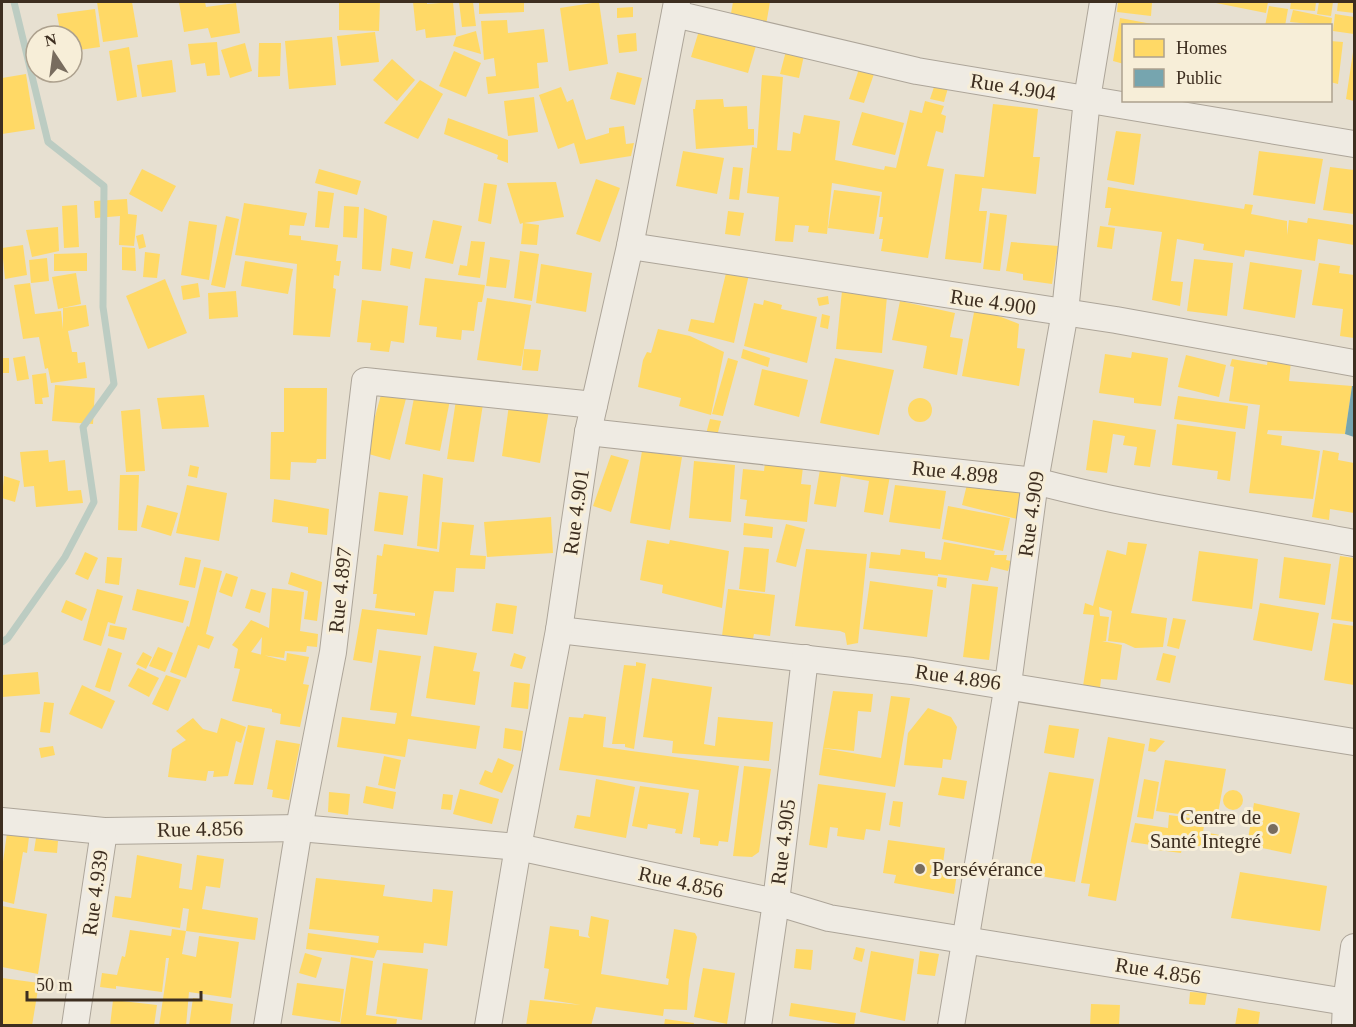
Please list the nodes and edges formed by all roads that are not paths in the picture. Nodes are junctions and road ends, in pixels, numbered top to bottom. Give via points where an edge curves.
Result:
1 (1103, 2) edge
2 (676, 8) edge
3 (1087, 99) junction
4 (1354, 144) edge
5 (630, 246) junction
6 (1065, 312) junction
7 (1354, 363) edge
8 (594, 405) junction
9 (588, 432) junction
10 (1035, 481) junction
11 (1354, 543) edge
12 (559, 630) junction
13 (805, 658) junction
14 (1008, 684) junction
15 (1354, 742) edge
16 (2, 821) edge
17 (300, 828) junction
18 (104, 831) junction
19 (518, 847) junction
20 (776, 902) junction
21 (966, 940) junction
22 (1354, 947) edge
23 (1349, 1009) edge
24 (75, 1026) edge
25 (267, 1026) edge
26 (488, 1026) edge
27 (758, 1026) edge
28 (951, 1026) edge

1 - 3 street, Rue 4.909
2 - 3 street, Rue 4.904 via 917,71
2 - 5 street, Rue 4.901
3 - 4 street, Rue 4.904
3 - 6 street, Rue 4.909
5 - 6 street, Rue 4.900
5 - 8 street, Rue 4.901
6 - 7 street, Rue 4.900
6 - 10 street, Rue 4.909
8 - 9 street, Rue 4.901
8 - 17 street, Rue 4.897 via 365,381 333,652
9 - 10 street, Rue 4.898
9 - 12 street, Rue 4.901
10 - 11 street, Rue 4.898 via 1102,499
10 - 14 street, Rue 4.909
12 - 13 street, Rue 4.896
12 - 19 street, Rue 4.901
13 - 14 street, Rue 4.896
13 - 20 street, Rue 4.905
14 - 15 street, Rue 4.896
14 - 21 street, Rue 4.909
16 - 18 street, Rue 4.856
17 - 18 street, Rue 4.856
17 - 19 street, Rue 4.856
17 - 25 street, Rue 4.897
18 - 24 street, Rue 4.939
19 - 20 street, Rue 4.856
19 - 26 street, Rue 4.901
20 - 21 street, Rue 4.856 via 829,918
20 - 27 street, Rue 4.905
21 - 23 street, Rue 4.856
21 - 28 street, Rue 4.909
22 - 23 street

